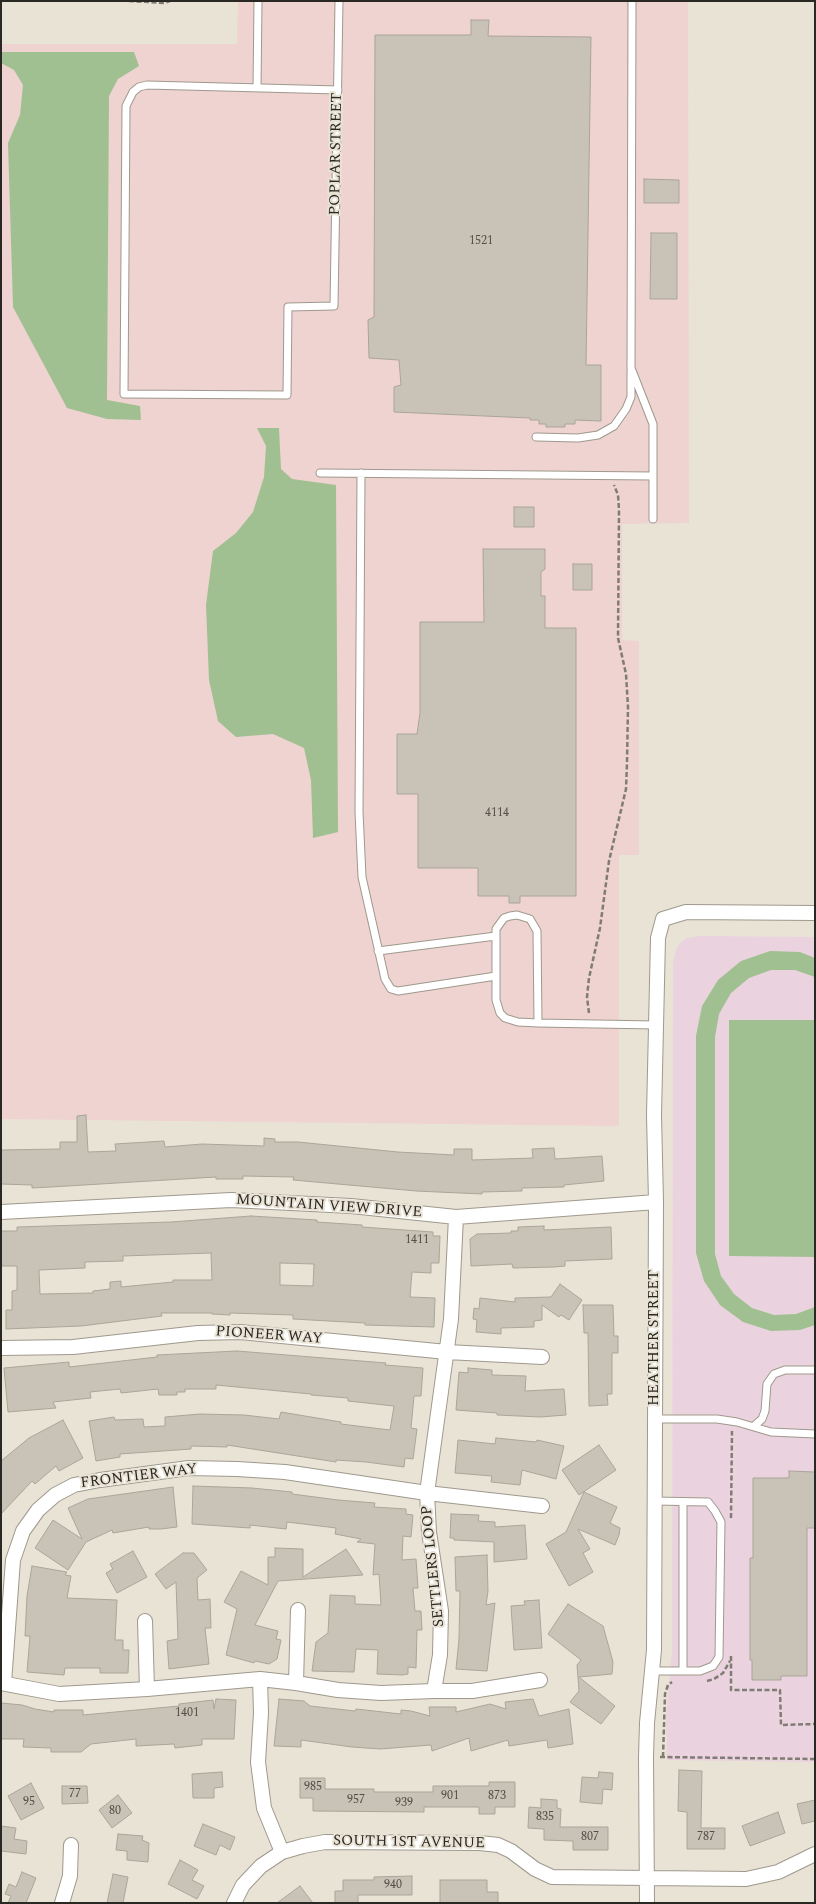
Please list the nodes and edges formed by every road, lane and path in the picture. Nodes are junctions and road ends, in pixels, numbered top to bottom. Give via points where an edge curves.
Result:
1 (129, 1) edge
2 (170, 1) edge
3 (258, 1) edge
4 (339, 1) edge
5 (632, 1) edge
6 (258, 88) junction
7 (338, 90) junction
8 (632, 368) junction
9 (536, 438) dead end
10 (320, 473) dead end
11 (361, 473) junction
12 (604, 475) junction
13 (653, 476) junction
14 (653, 519) dead end
15 (815, 913) edge
16 (496, 936) junction
17 (378, 951) junction
18 (496, 976) junction
19 (538, 1023) junction
20 (596, 1024) junction
21 (656, 1024) junction
22 (656, 1202) junction
23 (1, 1212) edge
24 (456, 1217) junction
25 (1, 1348) edge
26 (447, 1352) junction
27 (542, 1357) dead end
28 (815, 1370) edge
29 (655, 1419) junction
30 (754, 1426) junction
31 (738, 1433) dead end
32 (815, 1434) edge
33 (427, 1493) junction
34 (655, 1501) junction
35 (683, 1502) junction
36 (542, 1506) dead end
37 (732, 1520) dead end
38 (298, 1610) dead end
39 (145, 1621) dead end
40 (731, 1650) dead end
41 (731, 1660) junction
42 (683, 1671) junction
43 (653, 1672) junction
44 (260, 1679) junction
45 (540, 1680) dead end
46 (673, 1681) dead end
47 (704, 1681) dead end
48 (2, 1683) edge
49 (296, 1683) junction
50 (147, 1690) junction
51 (434, 1691) junction
52 (815, 1724) edge
53 (646, 1757) junction
54 (662, 1757) junction
55 (815, 1759) edge
56 (71, 1845) dead end
57 (282, 1852) junction
58 (815, 1854) edge
59 (648, 1878) junction
60 (62, 1903) edge
61 (234, 1903) edge
62 (648, 1903) edge

1 - 2 path
3 - 6 lane
4 - 7 lane, POPLAR STREET
5 - 8 lane
6 - 7 lane
6 - 7 lane, POPLAR STREET via 147,85 133,92 128,99 124,394 287,395 288,307 334,306
8 - 9 lane via 626,409 614,426 598,435
8 - 13 lane via 653,424
10 - 11 lane
11 - 12 lane
11 - 17 lane via 362,877
12 - 13 lane
12 - 20 path via 614,484 618,496 618,638 626,674 628,754 626,789 609,861 587,997 587,1008
13 - 14 lane
15 - 21 street, HEATHER STREET via 686,912 663,919 658,938
16 - 17 lane
16 - 18 lane
16 - 19 lane via 499,923 510,916 524,916 534,925
17 - 18 lane via 385,979 391,988 398,991
18 - 19 lane via 496,1000 500,1013 511,1021
19 - 20 lane
20 - 21 lane
21 - 22 street, HEATHER STREET
22 - 24 street, MOUNTAIN VIEW DRIVE
22 - 29 street, HEATHER STREET
23 - 24 street, MOUNTAIN VIEW DRIVE via 231,1200 351,1206
24 - 26 street, SETTLERS LOOP
25 - 26 street, PIONEER WAY via 73,1347 198,1333 240,1332
26 - 27 street, PIONEER WAY
26 - 33 street, SETTLERS LOOP
28 - 30 lane via 785,1370 774,1374 767,1384 762,1419
29 - 30 lane via 717,1419
29 - 34 street, HEATHER STREET
30 - 32 lane via 785,1434
31 - 37 path via 732,1431
33 - 36 street, FRONTIER WAY
33 - 48 street, FRONTIER WAY via 285,1472 237,1469 189,1468 74,1485 38,1510 23,1531 15,1552
33 - 51 street, SETTLERS LOOP via 429,1532 441,1611 440,1655
34 - 35 lane
34 - 43 street, HEATHER STREET
35 - 42 lane
35 - 42 lane via 708,1502 721,1522 719,1657 713,1666 700,1671
38 - 49 street
39 - 50 street
40 - 41 path
41 - 47 path via 723,1673
41 - 52 path via 731,1690 780,1690 781,1725
42 - 43 lane
43 - 53 street, HEATHER STREET
44 - 49 street
44 - 50 street
44 - 57 street via 258,1762 264,1808
45 - 51 street via 472,1691
46 - 54 path via 665,1694
48 - 50 street via 60,1694
49 - 51 street via 381,1693
53 - 54 path
53 - 59 street, HEATHER STREET
54 - 55 path
56 - 60 street via 70,1876
57 - 59 street, SOUTH 1ST AVENUE via 325,1842 480,1843 498,1845 511,1851 552,1877
57 - 61 street, SOUTH 1ST AVENUE via 261,1866 243,1885
58 - 59 street, SOUTH 1ST AVENUE via 778,1872 746,1879
59 - 62 street, HEATHER STREET

